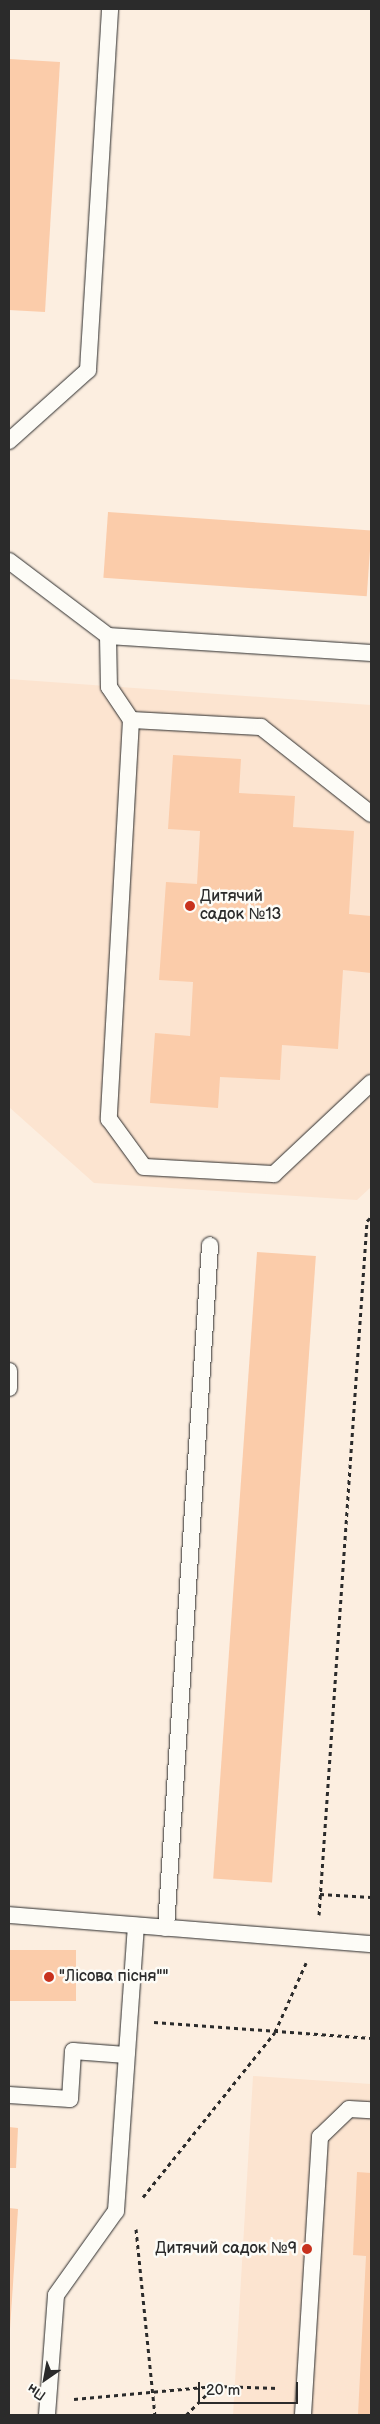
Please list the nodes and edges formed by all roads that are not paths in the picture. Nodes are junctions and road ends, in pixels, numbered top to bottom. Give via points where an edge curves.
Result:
1 (110, 9) edge
2 (9, 441) edge
3 (9, 561) edge
4 (108, 636) junction
5 (371, 653) edge
6 (131, 720) junction
7 (371, 814) edge
8 (371, 1083) edge
9 (210, 1245) dead end
10 (9, 1371) edge
11 (9, 1388) edge
12 (9, 1915) edge
13 (136, 1926) junction
14 (166, 1928) junction
15 (371, 1944) edge
16 (126, 2054) junction
17 (9, 2095) edge
18 (371, 2110) edge
19 (48, 2409) edge
20 (303, 2415) edge

1 - 2 lane via 88,370
3 - 4 lane
4 - 5 lane
4 - 6 lane via 109,686
6 - 7 lane via 261,727
6 - 8 lane via 109,1119 144,1167 274,1174
9 - 14 lane
10 - 11 lane
12 - 13 lane
13 - 14 lane
13 - 16 lane
14 - 15 lane
16 - 17 lane via 73,2051 70,2099
16 - 19 lane via 116,2211 56,2295
18 - 20 lane via 349,2109 320,2138

